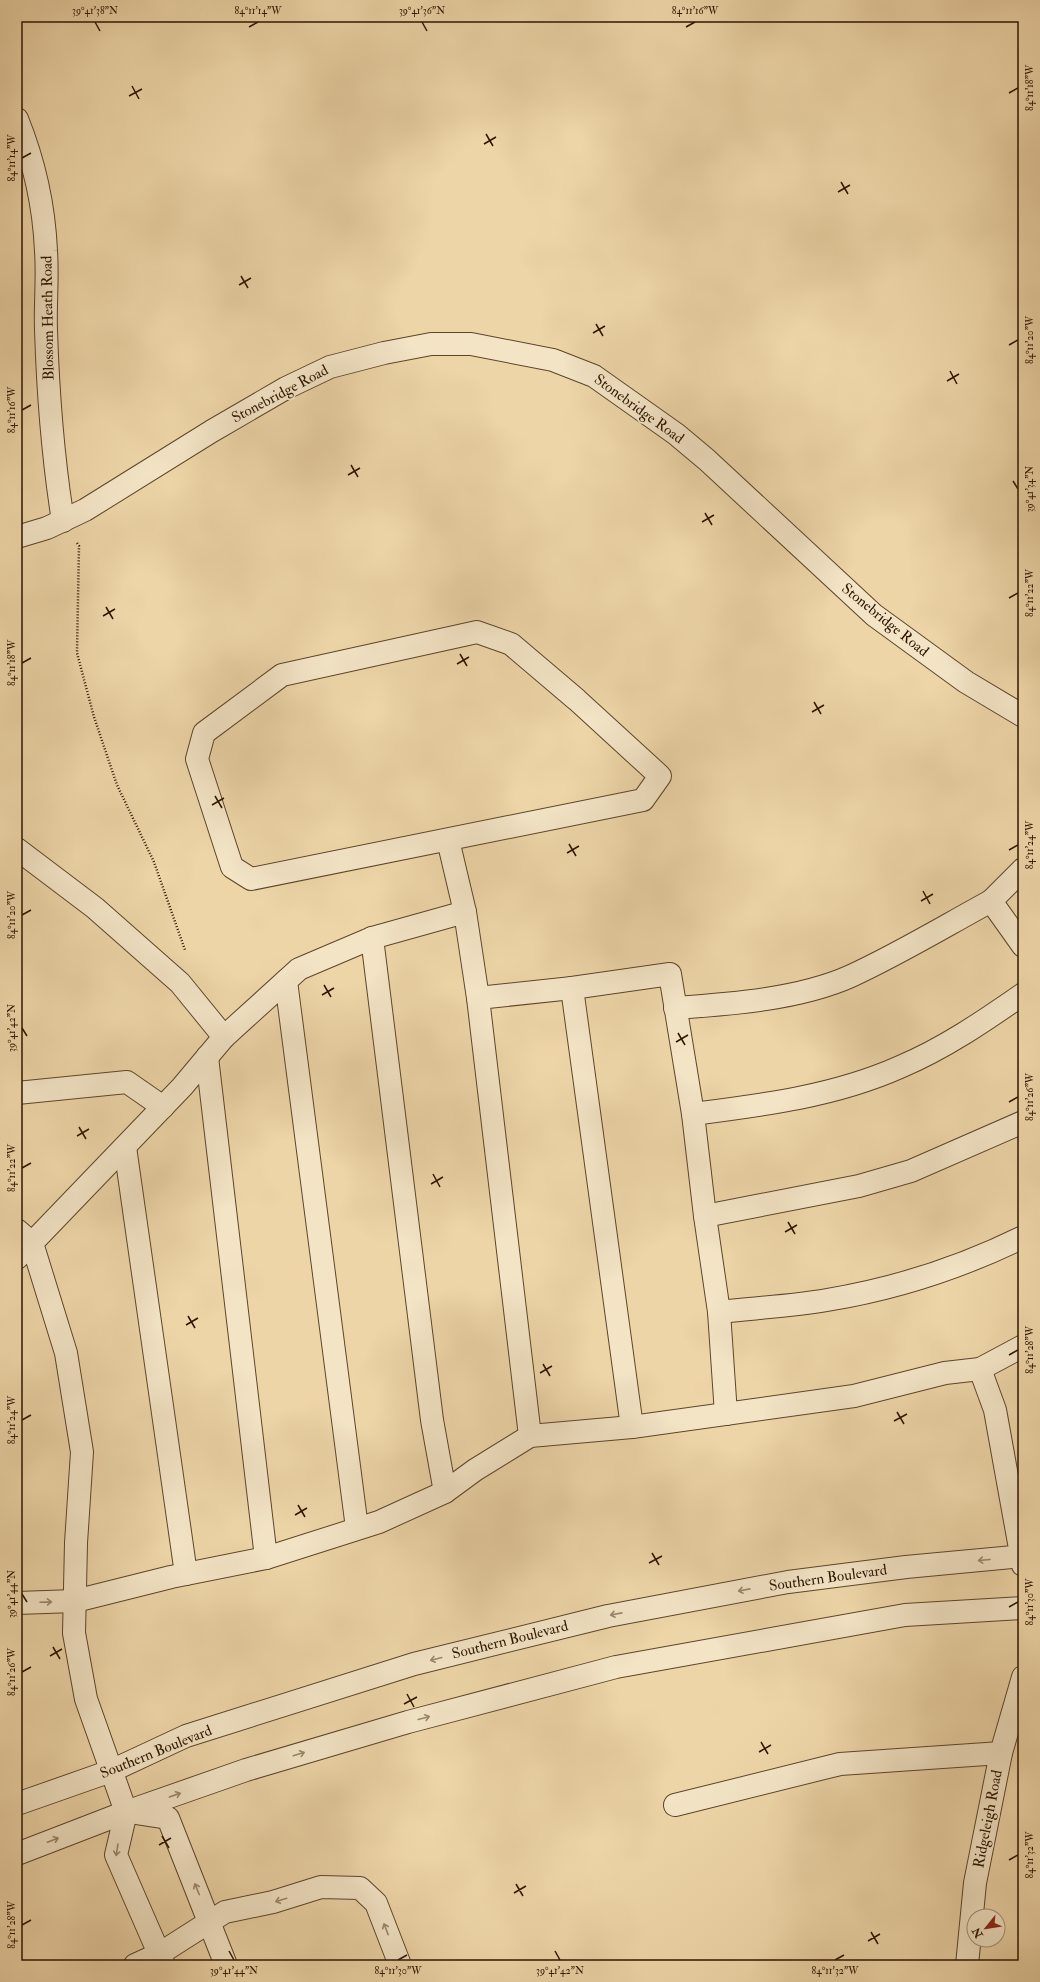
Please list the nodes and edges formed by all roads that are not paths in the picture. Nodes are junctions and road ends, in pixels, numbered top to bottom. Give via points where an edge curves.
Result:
1 (17, 119) edge
2 (63, 521) junction
3 (17, 537) edge
4 (1023, 716) edge
5 (448, 840) junction
6 (17, 849) edge
7 (1023, 869) edge
8 (991, 901) junction
9 (465, 912) junction
10 (372, 938) junction
11 (1023, 946) edge
12 (286, 980) junction
13 (572, 988) junction
14 (1023, 994) edge
15 (478, 998) junction
16 (675, 1008) junction
17 (224, 1037) junction
18 (207, 1057) junction
19 (17, 1093) edge
20 (163, 1107) junction
21 (693, 1114) junction
22 (1023, 1122) edge
23 (126, 1147) junction
24 (705, 1216) junction
25 (25, 1236) edge
26 (1023, 1238) edge
27 (17, 1258) edge
28 (719, 1312) junction
29 (1023, 1346) edge
30 (980, 1369) junction
31 (726, 1414) junction
32 (632, 1428) junction
33 (530, 1436) junction
34 (445, 1492) junction
35 (357, 1528) junction
36 (266, 1558) junction
37 (1023, 1559) edge
38 (186, 1574) junction
39 (75, 1601) junction
40 (17, 1603) edge
41 (1023, 1608) edge
42 (1023, 1677) edge
43 (1001, 1753) junction
44 (112, 1771) junction
45 (17, 1804) edge
46 (676, 1805) dead end
47 (126, 1812) junction
48 (17, 1854) edge
49 (210, 1922) junction
50 (162, 1960) edge
51 (135, 1965) edge
52 (226, 1965) edge
53 (400, 1965) edge
54 (967, 1965) edge

1 - 2 street, Blossom Heath Road via 29,149 40,193 46,251 46,330 54,467
2 - 3 street, Stonebridge Road
2 - 4 street, Stonebridge Road via 86,510 286,388 330,367 431,344 471,344 552,360 594,376 676,434 874,615 966,682
5 - 5 street via 643,800 660,776 511,644 476,632 282,675 204,733 197,759 199,766 232,867 251,879
5 - 9 street
6 - 17 street via 95,908 180,983
7 - 8 street
8 - 11 street
8 - 16 street via 850,976 792,995
9 - 10 street
9 - 15 street
10 - 12 street via 299,969
10 - 34 street via 432,1420
12 - 17 street
12 - 35 street
13 - 15 street
13 - 16 street via 670,974
13 - 32 street
14 - 21 street via 962,1036 900,1068 830,1092 760,1106
15 - 33 street
16 - 21 street
17 - 18 street
18 - 20 street
18 - 36 street
19 - 20 street via 127,1082
20 - 23 street
21 - 24 street
22 - 24 street via 947,1156 859,1186
23 - 25 street
23 - 38 street
24 - 28 street
25 - 27 street
25 - 39 street via 66,1353 82,1452
26 - 28 street via 904,1283 827,1300
28 - 31 street
29 - 30 street
30 - 31 street via 945,1373 854,1396
30 - 37 street via 995,1410
31 - 32 street
32 - 33 street
33 - 34 street
34 - 35 street via 379,1522
35 - 36 street
36 - 38 street
37 -> 44 street, Southern Boulevard via 906,1567 788,1582 608,1616 414,1664 186,1736
38 - 39 street
40 -> 39 street
39 - 44 street via 74,1633 86,1699
47 -> 41 street via 246,1770 408,1722 616,1667 905,1615
42 - 43 street, Ridgeleigh Road
43 - 46 street via 840,1764
43 - 54 street, Ridgeleigh Road via 975,1884
44 - 45 street, Southern Boulevard
44 - 47 street
48 -> 47 street
49 -> 47 street via 168,1818
47 -> 50 street via 116,1855
49 - 50 street
49 - 52 street
53 -> 49 street via 376,1903 360,1888 321,1887 273,1902 225,1912
50 - 51 street

